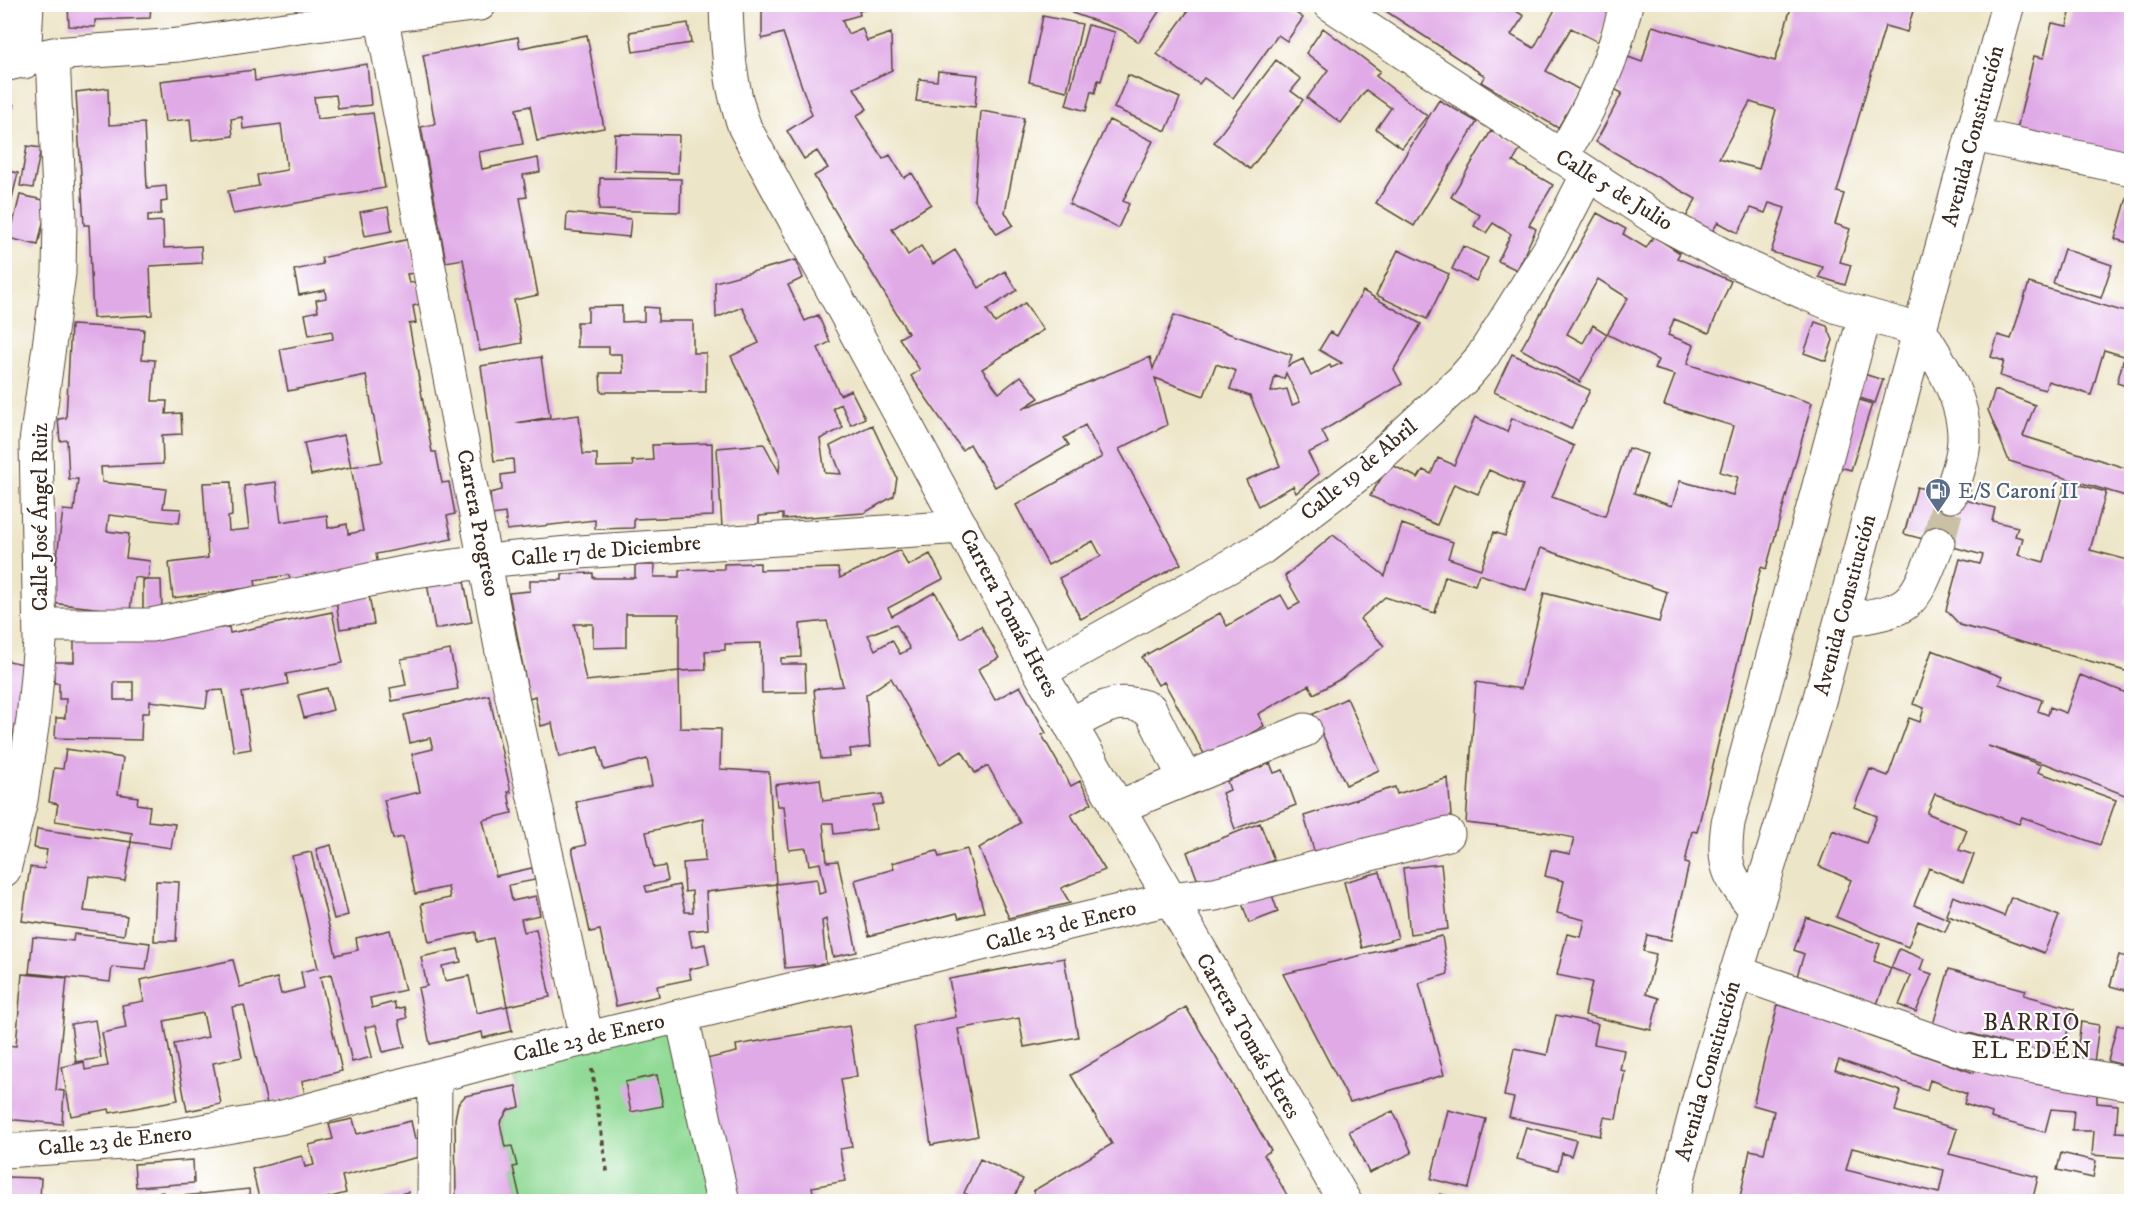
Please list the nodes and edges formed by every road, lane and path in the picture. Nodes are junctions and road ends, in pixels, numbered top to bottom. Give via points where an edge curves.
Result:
1 (27, 4) edge
2 (480, 4) edge
3 (726, 4) edge
4 (1330, 4) edge
5 (1626, 4) edge
6 (2008, 4) edge
7 (380, 11) edge
8 (22, 52) edge
9 (1974, 135) junction
10 (1561, 157) junction
11 (2132, 169) edge
12 (1588, 174) junction
13 (1866, 315) junction
14 (1920, 330) junction
15 (1950, 496) tunnel mouth
16 (962, 527) junction
17 (1938, 543) tunnel mouth
18 (485, 562) junction
19 (1841, 621) junction
20 (41, 625) junction
21 (1040, 672) junction
22 (1070, 725) junction
23 (1305, 730) dead end
24 (1185, 779) junction
25 (1116, 807) junction
26 (1448, 834) dead end
27 (4, 870) edge
28 (1169, 899) junction
29 (1756, 910) junction
30 (1736, 972) junction
31 (682, 1017) junction
32 (587, 1039) junction
33 (435, 1076) junction
34 (2132, 1084) edge
35 (4, 1151) edge
36 (607, 1172) dead end
37 (434, 1202) edge
38 (723, 1202) edge
39 (1345, 1202) edge
40 (1671, 1202) edge

1 - 8 street, Calle José Ángel Ruiz
2 - 7 street
3 - 16 street, Carrera Tomás Heres via 726,44 745,128
4 - 10 street, Calle 5 de Julio
5 - 10 street via 1613,54 1597,92
6 - 9 street, Avenida Constitución
7 - 8 street via 179,45
7 - 18 street, Carrera Progreso
8 - 20 street, Calle José Ángel Ruiz via 60,219 59,273 36,442
9 - 11 street
9 - 14 street, Avenida Constitución
10 - 12 street, Calle 5 de Julio
12 - 13 street, Calle 5 de Julio via 1661,222 1734,261 1838,307
12 - 21 street, Calle 19 de Abril via 1549,250 1482,357 1368,467 1262,548
13 - 14 street, Calle 5 de Julio
13 - 29 street via 1728,823 1724,855 1734,883
14 - 15 street via 1950,382 1961,417 1963,451
14 - 19 street, Avenida Constitución
16 - 18 street, Calle 17 de Diciembre via 579,552
16 - 21 street, Carrera Tomás Heres
17 - 19 street via 1924,579 1906,605 1874,616
18 - 20 street, Calle 17 de Diciembre via 408,572 151,625
18 - 32 street, Carrera Progreso
19 - 29 street, Avenida Constitución
20 - 27 street, Calle José Ángel Ruiz via 21,800
21 - 22 street, Carrera Tomás Heres
22 - 24 street via 1114,702 1132,702 1150,709
22 - 25 street, Carrera Tomás Heres
23 - 24 street
24 - 25 street
25 - 28 street, Carrera Tomás Heres
26 - 28 street, Calle 23 de Enero via 1215,894
28 - 31 street, Calle 23 de Enero
28 - 39 street, Carrera Tomás Heres
29 - 30 street, Avenida Constitución
30 - 34 street via 1955,1048 2013,1063
30 - 40 street, Avenida Constitución
31 - 32 street, Calle 23 de Enero
31 - 38 street
32 - 33 street, Calle 23 de Enero
32 - 36 path
33 - 35 street, Calle 23 de Enero via 234,1127 138,1142
33 - 37 street

